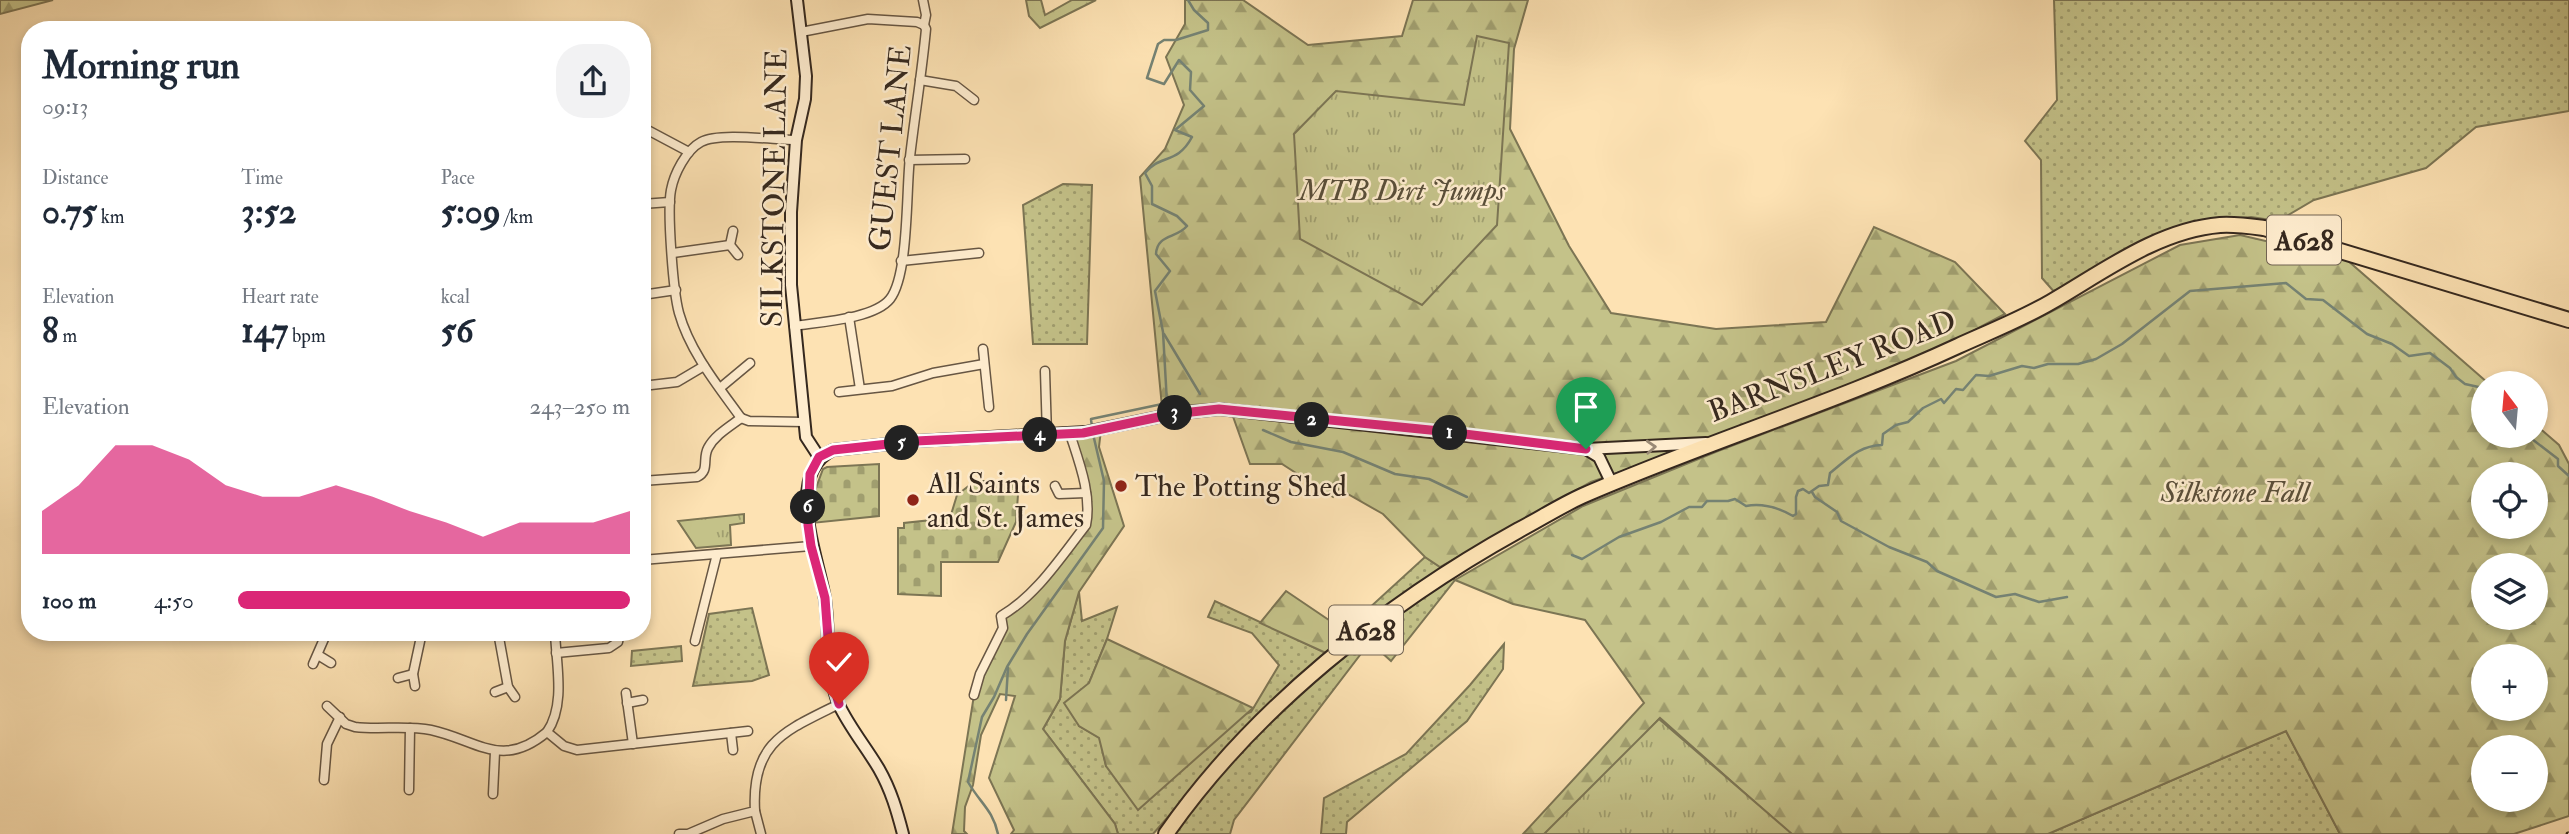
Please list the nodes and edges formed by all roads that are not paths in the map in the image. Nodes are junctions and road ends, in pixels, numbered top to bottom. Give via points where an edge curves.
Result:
1 (797, 0) edge
2 (923, 0) edge
3 (924, 25) junction
4 (801, 32) junction
5 (919, 80) junction
6 (970, 84) dead end
7 (964, 92) junction
8 (974, 100) dead end
9 (651, 132) edge
10 (796, 140) junction
11 (689, 152) junction
12 (965, 159) dead end
13 (909, 160) junction
14 (670, 202) junction
15 (651, 203) edge
16 (733, 231) dead end
17 (966, 244) dead end
18 (730, 245) junction
19 (673, 253) junction
20 (979, 253) dead end
21 (967, 254) junction
22 (738, 255) dead end
23 (901, 261) junction
24 (676, 290) junction
25 (651, 294) edge
26 (849, 317) junction
27 (2569, 320) edge
28 (794, 326) junction
29 (983, 349) dead end
30 (750, 363) dead end
31 (984, 364) junction
32 (704, 366) junction
33 (662, 371) dead end
34 (1045, 371) dead end
35 (663, 383) junction
36 (651, 385) dead end
37 (720, 388) junction
38 (860, 389) junction
39 (839, 392) dead end
40 (989, 407) dead end
41 (741, 418) junction
42 (804, 422) junction
43 (1070, 434) junction
44 (1047, 435) junction
45 (1715, 443) junction
46 (1586, 449) junction
47 (819, 457) junction
48 (651, 480) edge
49 (1612, 484) junction
50 (1086, 493) junction
51 (1058, 494) dead end
52 (811, 546) junction
53 (718, 554) junction
54 (651, 559) edge
55 (688, 628) dead end
56 (698, 629) junction
57 (323, 641) edge
58 (420, 641) edge
59 (500, 641) edge
60 (555, 641) edge
61 (618, 641) edge
62 (695, 641) dead end
63 (556, 653) junction
64 (318, 655) junction
65 (331, 663) dead end
66 (313, 664) dead end
67 (413, 674) junction
68 (398, 678) dead end
69 (415, 686) dead end
70 (508, 687) junction
71 (495, 692) dead end
72 (974, 695) dead end
73 (515, 697) dead end
74 (643, 700) dead end
75 (839, 704) junction
76 (327, 706) dead end
77 (340, 717) junction
78 (410, 728) junction
79 (748, 731) dead end
80 (547, 732) junction
81 (731, 733) junction
82 (633, 744) junction
83 (733, 750) dead end
84 (495, 752) junction
85 (410, 771) junction
86 (420, 771) dead end
87 (494, 775) junction
88 (506, 775) dead end
89 (324, 780) dead end
90 (409, 790) dead end
91 (493, 794) dead end
92 (755, 811) junction
93 (679, 834) edge
94 (688, 834) edge
95 (761, 834) edge
96 (903, 834) edge
97 (1166, 834) edge

1 - 4 street, SILKSTONE LANE
2 - 3 street
3 - 4 street, GUEST LANE via 868,19
3 - 5 street, GUEST LANE
4 - 10 street, SILKSTONE LANE via 806,86
5 - 7 street via 956,86
5 - 13 street, GUEST LANE
6 - 7 street
7 - 8 street
9 - 11 street
10 - 11 street via 710,138
10 - 28 street, SILKSTONE LANE via 791,248
11 - 14 street via 674,181
12 - 13 street via 954,154
13 - 23 street, GUEST LANE
14 - 15 street
14 - 19 street
16 - 18 street
17 - 21 street
18 - 19 street
18 - 22 street
19 - 24 street
20 - 21 street
21 - 23 street
23 - 26 street, GUEST LANE via 899,281 890,300 876,310
24 - 25 street
24 - 32 street via 679,313
26 - 28 street, GUEST LANE
26 - 38 street
27 - 45 highway, BARNSLEY ROAD / A628 via 2264,228 2217,225 2150,245 2048,303 1955,348
28 - 42 street, SILKSTONE LANE
29 - 31 street
30 - 37 street
31 - 38 street
31 - 40 street
32 - 35 street via 684,379
32 - 37 street
33 - 35 street
34 - 44 street
35 - 36 street
37 - 41 street
38 - 39 street
41 - 42 street
41 - 48 street via 713,440 703,475
42 - 47 street, SILKSTONE LANE via 806,437
43 - 44 street, BARNSLEY ROAD
43 - 46 street, BARNSLEY ROAD via 1219,409
43 - 50 street
44 - 47 street, BARNSLEY ROAD via 916,441 833,450
46 -> 45 street, BARNSLEY ROAD
45 - 49 highway, A628
46 - 49 street via 1600,457
47 - 52 street via 810,474
49 - 97 highway, A628 via 1466,560 1344,647 1263,721
50 - 51 street
50 - 72 street via 1086,525 1015,608 996,615 1003,628
52 - 53 street
52 - 75 street via 825,598 831,678
53 - 54 street
53 - 56 street
55 - 56 street
56 - 62 street
57 - 64 street
58 - 67 street
59 - 70 street
60 - 63 street
61 - 63 street via 609,648
63 - 80 street via 558,693
64 - 65 street
64 - 66 street
67 - 68 street
67 - 69 street
70 - 71 street
70 - 73 street
74 - 82 street via 627,698
75 - 92 street via 789,729 769,747 755,778
75 - 96 street via 893,797
76 - 77 street
77 - 78 street via 355,727
77 - 89 street via 327,744 330,762
78 - 84 street via 430,730
78 - 85 street
79 - 81 street
80 - 82 street via 576,750
80 - 84 street via 533,743
81 - 82 street
81 - 83 street
84 - 87 street
85 - 86 street
85 - 90 street
87 - 88 street
87 - 91 street
92 - 94 street
92 - 95 street
93 - 94 street

